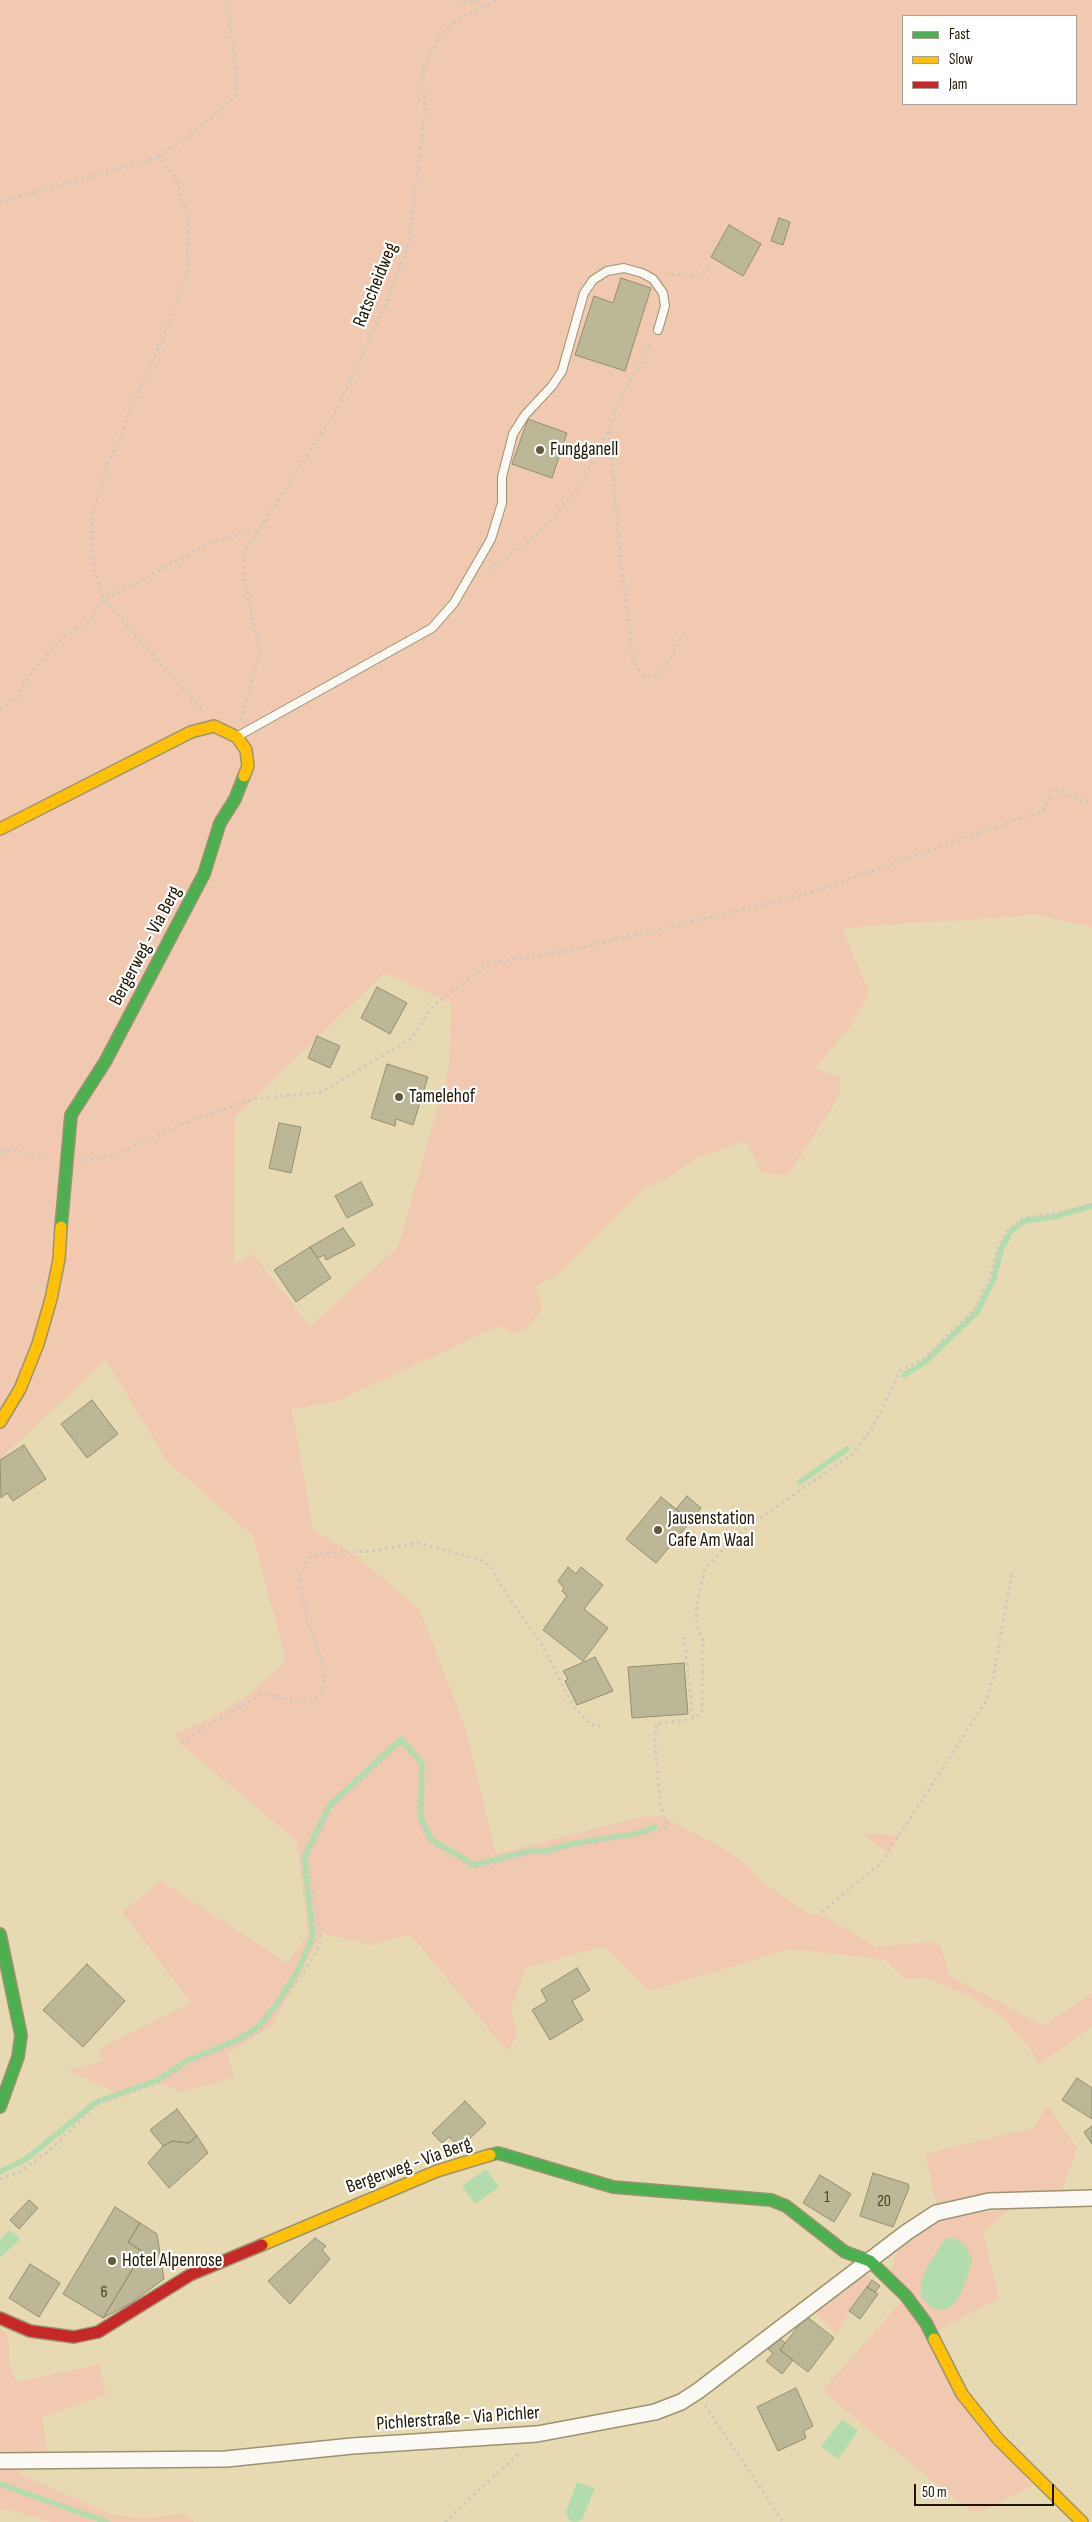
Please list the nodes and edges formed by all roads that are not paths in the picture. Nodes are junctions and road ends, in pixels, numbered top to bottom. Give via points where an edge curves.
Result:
1 (658, 330) road end
2 (236, 737) junction
3 (0, 829) edge
4 (0, 1422) edge
5 (0, 1934) edge
6 (0, 2107) edge
7 (1092, 2198) edge
8 (870, 2261) junction
9 (0, 2318) edge
10 (0, 2461) edge
11 (1082, 2522) edge

1 - 2 lane via 665,306 663,293 653,279 624,268 607,271 594,280 584,293 562,371 525,415 514,434 502,477 502,503 491,539 454,603 432,628
2 - 3 street via 214,726 191,732
2 - 4 street, Bergerweg - Via Berg via 246,750 248,766 235,799 220,823 204,874 105,1062 71,1115 58,1259 51,1299 20,1389
5 - 6 street via 21,2035 18,2057
7 - 8 street, Pichlerstraße - Via Pichler via 989,2201 946,2210 907,2232
8 - 9 street, Bergerweg - Via Berg via 845,2252 786,2206 771,2200 614,2187 498,2154 437,2171 190,2275 98,2332 74,2337 30,2331
8 - 10 street, Pichlerstraße - Via Pichler via 698,2391 655,2412 565,2431 352,2446 226,2459
8 - 11 street via 906,2296 926,2323 962,2394 998,2439

